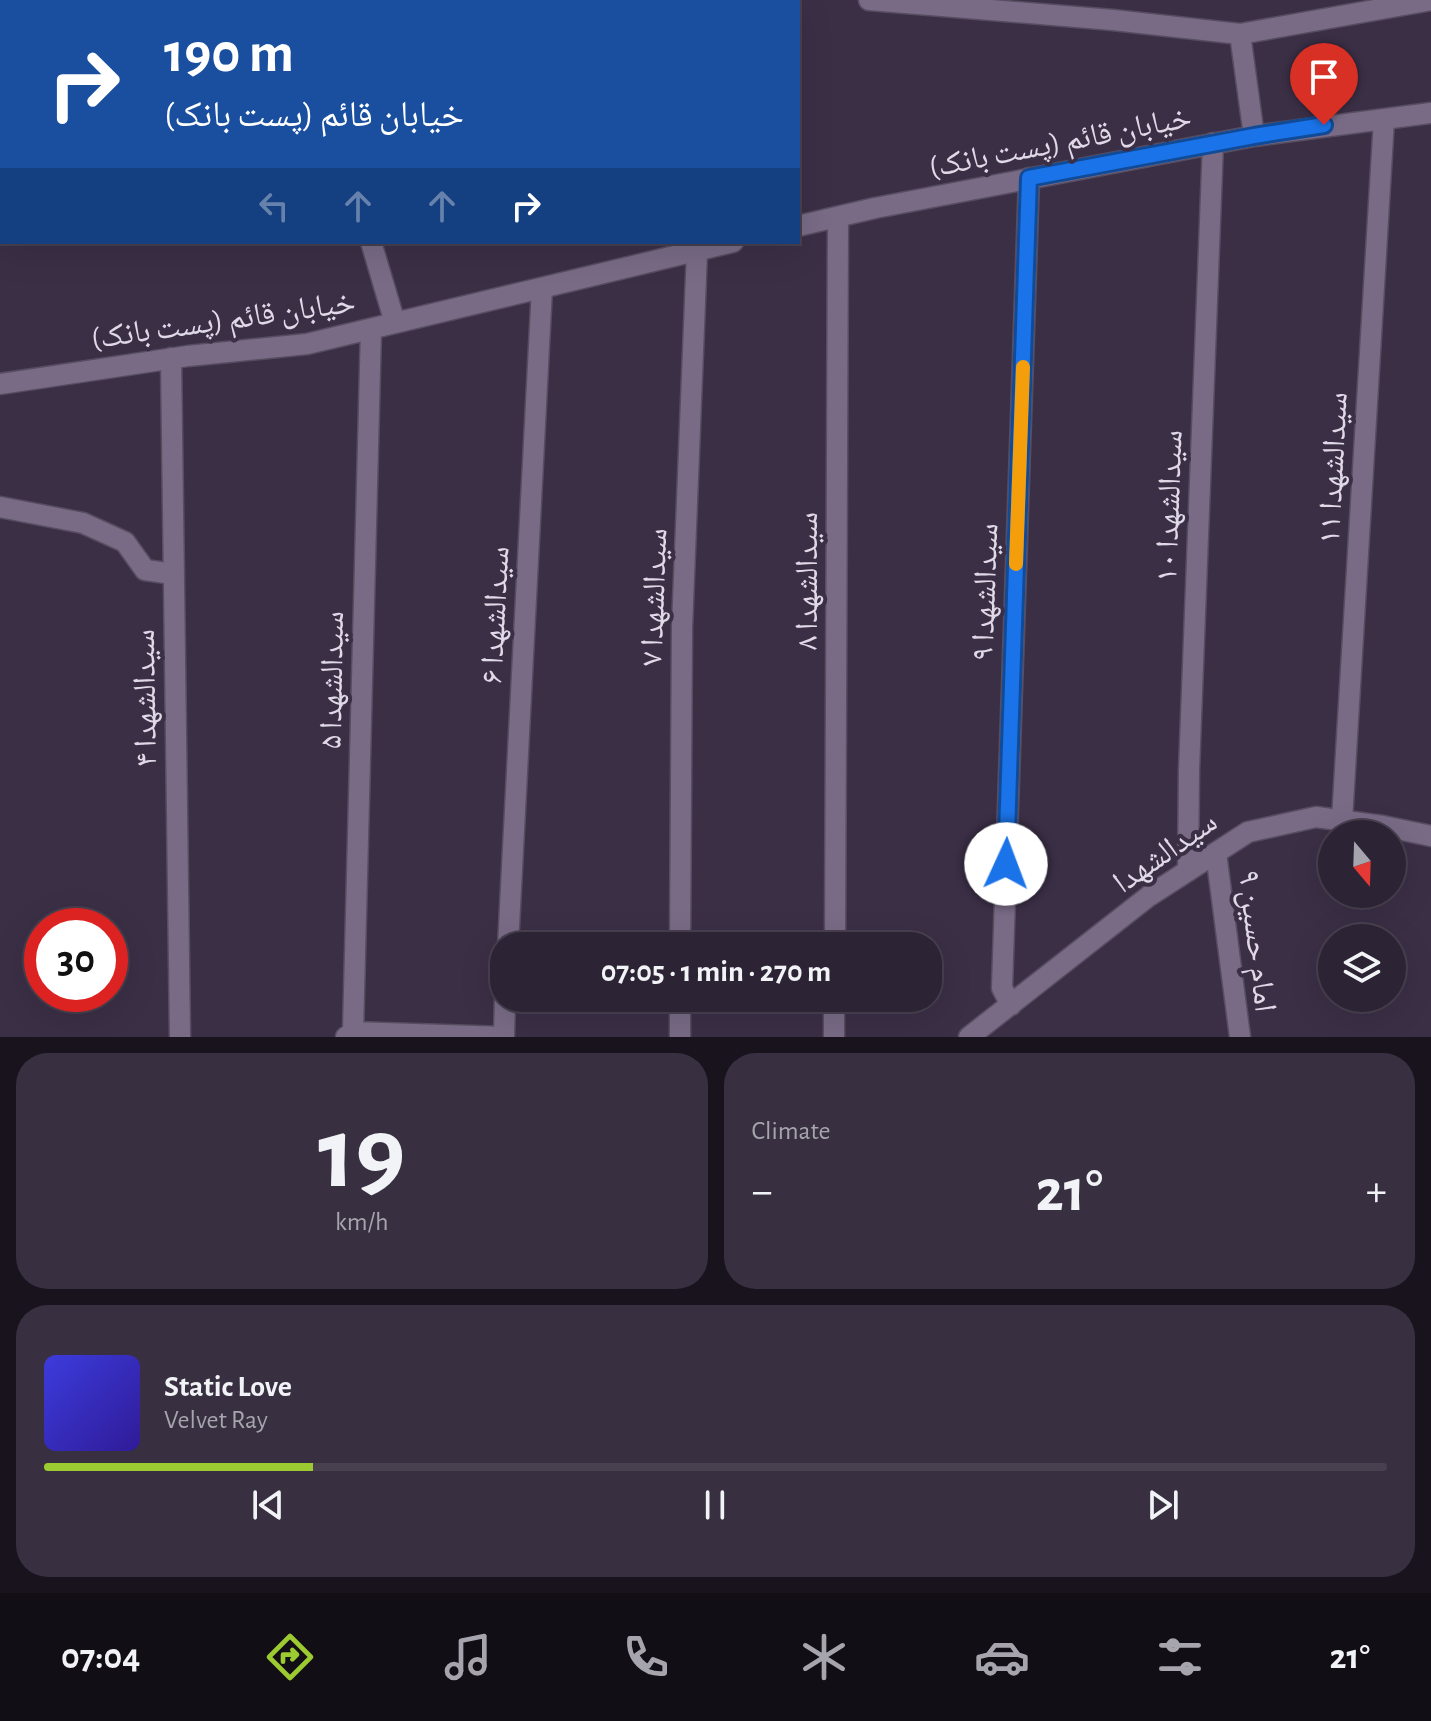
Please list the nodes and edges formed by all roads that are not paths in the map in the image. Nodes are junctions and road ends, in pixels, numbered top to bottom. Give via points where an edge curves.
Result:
1 (869, 0) edge
2 (1430, 0) edge
3 (1240, 34) junction
4 (1431, 113) edge
5 (1384, 119) junction
6 (1254, 136) junction
7 (1213, 143) junction
8 (1029, 178) junction
9 (838, 217) junction
10 (800, 226) edge
11 (372, 244) edge
12 (725, 244) edge
13 (697, 251) junction
14 (542, 288) junction
15 (395, 323) junction
16 (371, 329) junction
17 (171, 358) junction
18 (0, 384) edge
19 (0, 507) edge
20 (173, 574) junction
21 (1342, 820) joint
22 (1406, 831) edge
23 (1431, 836) edge
24 (1216, 853) junction
25 (1188, 871) junction
26 (509, 932) edge
27 (680, 932) edge
28 (835, 932) edge
29 (1011, 1005) junction
30 (505, 1012) edge
31 (680, 1012) edge
32 (834, 1012) edge
33 (350, 1034) edge
34 (180, 1037) edge
35 (504, 1037) edge
36 (680, 1037) edge
37 (834, 1037) edge
38 (969, 1037) edge
39 (1240, 1037) edge

1 - 3 street
2 - 3 street
3 - 6 street
4 - 5 street, خیابان قائم (پست بانک)
5 - 6 street, خیابان قائم (پست بانک)
5 - 21 street, سیدالشهدا ۱۱
6 - 7 street, خیابان قائم (پست بانک)
7 - 8 street, خیابان قائم (پست بانک)
7 - 25 street, سیدالشهدا ۱۰
8 - 9 street, خیابان قائم (پست بانک)
8 - 29 street, سیدالشهدا ۹ via 1002,988
9 - 10 street, خیابان قائم (پست بانک)
9 - 28 street, سیدالشهدا ۸
11 - 15 street
12 - 13 street, خیابان قائم (پست بانک)
13 - 14 street, خیابان قائم (پست بانک)
13 - 27 street, سیدالشهدا ۷ via 682,627
14 - 15 street, خیابان قائم (پست بانک)
14 - 26 street, سیدالشهدا ۶
15 - 16 street, خیابان قائم (پست بانک)
16 - 17 street, خیابان قائم (پست بانک) via 307,344
16 - 33 street, سیدالشهدا ۵
17 - 18 street, خیابان قائم (پست بانک)
17 - 20 street, سیدالشهدا ۴
19 - 20 street via 83,523 125,542 145,570
20 - 34 street, سیدالشهدا ۴
21 - 24 street, سیدالشهدا via 1316,817 1248,832
22 - 23 street, سیدالشهدا
24 - 25 street, سیدالشهدا
24 - 39 street, امام حسين ۹
25 - 29 street, سیدالشهدا
29 - 38 street, سیدالشهدا
30 - 35 street
31 - 36 street
32 - 37 street
33 - 35 street

